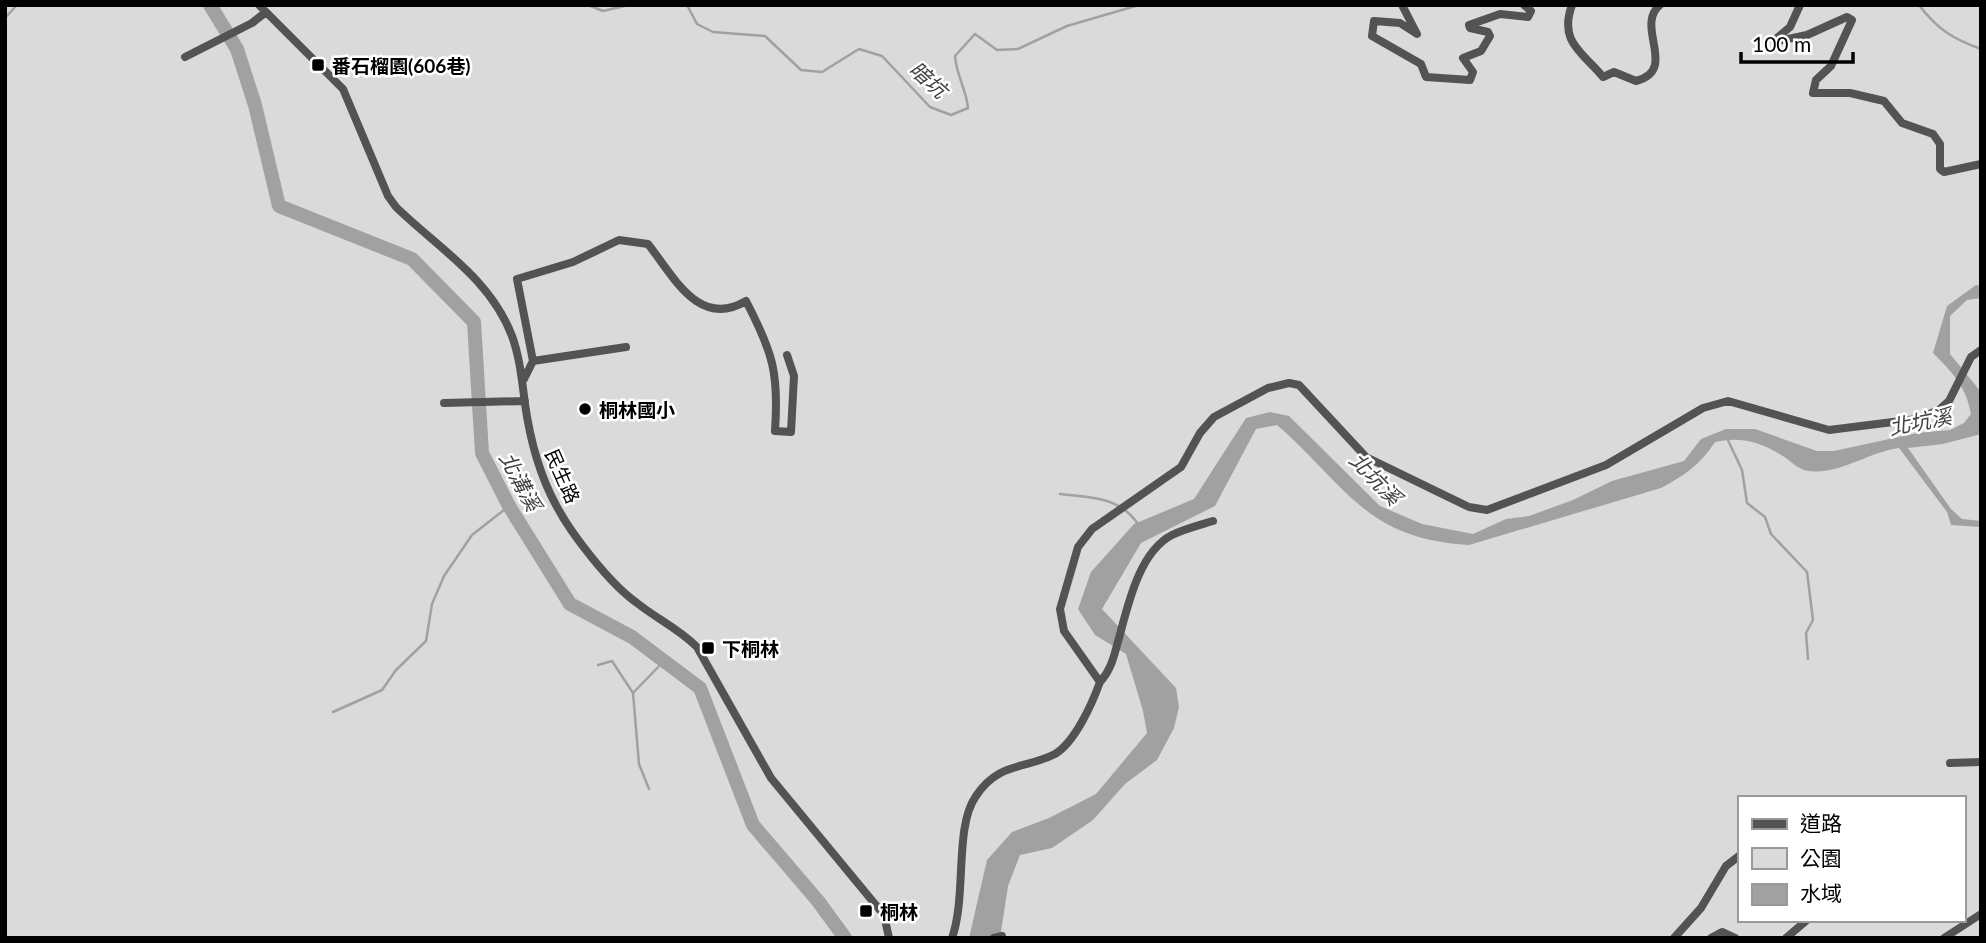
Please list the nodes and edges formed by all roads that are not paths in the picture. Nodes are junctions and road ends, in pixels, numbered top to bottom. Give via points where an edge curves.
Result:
1 (1402, 5) edge
2 (1524, 5) edge
3 (1572, 5) edge
4 (1660, 5) edge
5 (1800, 5) edge
6 (262, 8) edge
7 (190, 56) dead end
8 (1981, 164) edge
9 (626, 347) dead end
10 (1981, 350) edge
11 (787, 355) dead end
12 (533, 362) junction
13 (524, 379) junction
14 (525, 401) junction
15 (447, 403) dead end
16 (1213, 521) dead end
17 (1100, 682) junction
18 (1950, 762) dead end
19 (1981, 762) edge
20 (1738, 857) edge
21 (1981, 914) edge
22 (1805, 922) edge
23 (889, 938) edge
24 (952, 938) edge
25 (1674, 938) edge
26 (1712, 938) edge
27 (1735, 938) edge
28 (1786, 938) edge
29 (1944, 938) edge

1 - 2 street via 1417,34 1401,23 1374,21 1372,36 1421,64 1426,77 1470,80 1473,72 1463,58 1481,51 1490,36 1469,25 1500,14 1528,17 1531,11
3 - 4 street via 1568,34 1584,62 1603,77 1614,72 1636,81 1651,74 1656,65 1650,19
5 - 8 street via 1778,41 1807,35 1847,17 1852,20 1813,93 1850,93 1884,101 1902,123 1933,135 1940,144 1940,169 1944,172
6 - 7 street via 252,23
6 - 13 street, 民生路 via 344,89 388,196 488,293 512,337
9 - 12 street
10 - 17 street via 1939,410 1917,419 1843,430 1802,425 1728,401 1606,465 1499,506 1474,510 1366,457 1299,386 1289,383 1268,388 1214,417 1181,467 1092,529 1077,547 1060,609 1063,631
11 - 12 street via 794,376 791,432 775,431 778,387 772,357 746,301 730,310 714,311 700,304 648,244 630,239 517,279
12 - 13 street
13 - 14 street, 民生路
14 - 15 street
14 - 23 street, 民生路 via 534,450 557,507 620,589 681,630 696,647 771,778 884,915
16 - 17 street via 1171,535 1156,546 1141,572 1109,672
17 - 24 street via 1066,745 1054,755 1011,766 976,796 963,835 959,919
18 - 19 street
20 - 25 street via 1726,866 1701,908
21 - 29 street
22 - 28 street
26 - 27 street via 1722,932

